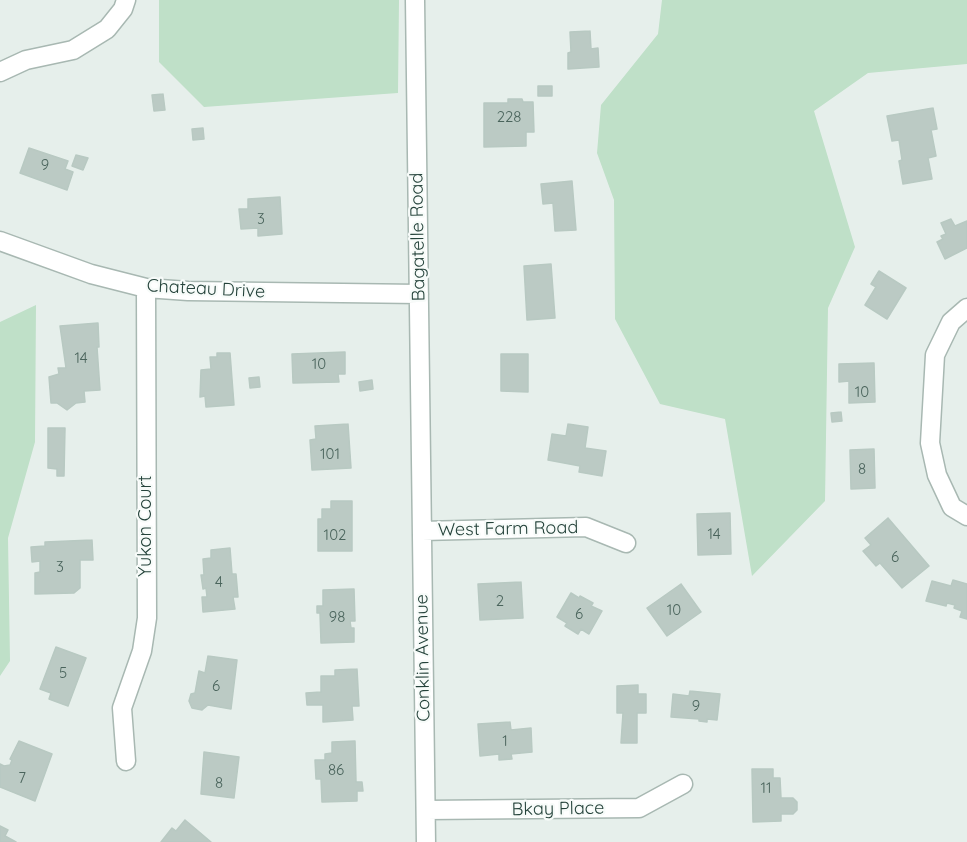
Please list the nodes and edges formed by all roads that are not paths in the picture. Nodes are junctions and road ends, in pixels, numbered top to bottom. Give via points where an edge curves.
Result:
1 (126, 0) edge
2 (415, 0) edge
3 (0, 72) edge
4 (0, 241) edge
5 (146, 288) junction
6 (419, 294) junction
7 (967, 308) edge
8 (422, 475) joint
9 (967, 516) edge
10 (422, 531) junction
11 (626, 543) dead end
12 (126, 761) dead end
13 (683, 784) dead end
14 (426, 810) junction
15 (426, 842) edge

1 - 3 street via 107,29 73,50 26,60
2 - 6 street, Bagatelle Road
4 - 5 street, Chateau Drive via 91,274
5 - 6 street, Chateau Drive
5 - 12 street, Yukon Court via 147,618 142,651 122,708
6 - 8 street, Bagatelle Road
7 - 9 street via 951,322 935,355 930,443 937,475 952,507
8 - 10 street, Conklin Avenue
10 - 11 street, West Farm Road via 586,527
10 - 14 street, Conklin Avenue
13 - 14 street, Bkay Place via 639,808
14 - 15 street, Conklin Avenue

